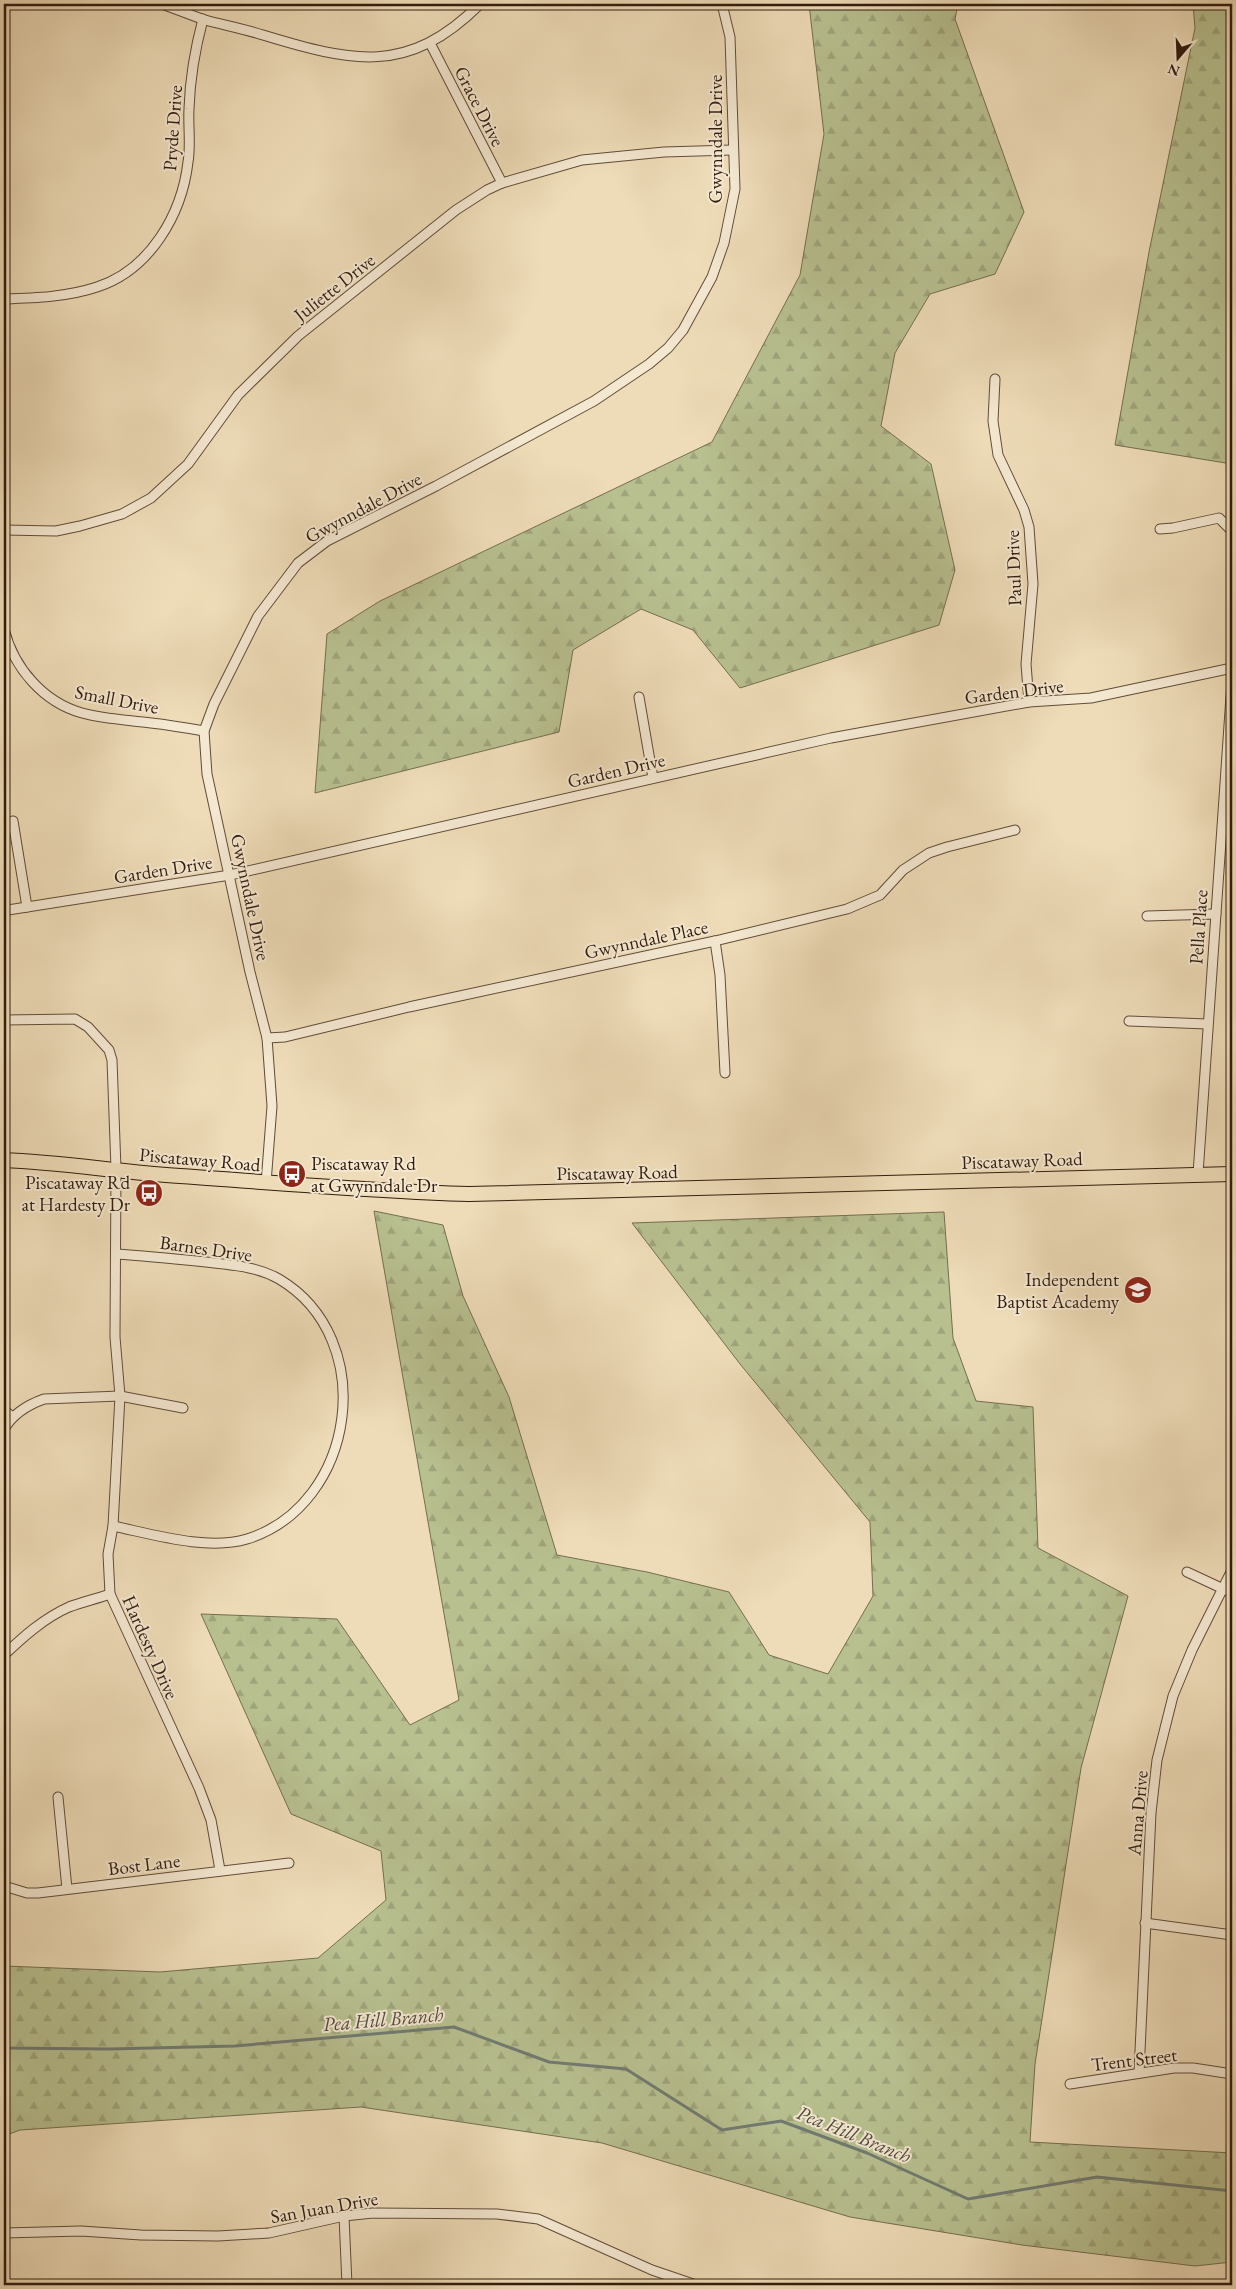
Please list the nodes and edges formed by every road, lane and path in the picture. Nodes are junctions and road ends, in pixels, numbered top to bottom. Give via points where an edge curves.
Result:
1 (162, 4) edge
2 (480, 4) edge
3 (722, 4) edge
4 (203, 19) junction
5 (430, 43) junction
6 (732, 150) junction
7 (502, 183) junction
8 (4, 299) edge
9 (995, 379) dead end
10 (1160, 529) dead end
11 (4, 530) edge
12 (1232, 531) edge
13 (4, 629) edge
14 (1232, 668) edge
15 (1232, 682) edge
16 (639, 697) dead end
17 (1029, 702) junction
18 (204, 731) junction
19 (653, 778) junction
20 (13, 821) dead end
21 (1015, 830) dead end
22 (230, 875) junction
23 (27, 907) junction
24 (8, 910) dead end
25 (1216, 914) junction
26 (1147, 916) dead end
27 (715, 941) junction
28 (4, 1020) edge
29 (1129, 1021) dead end
30 (1207, 1024) junction
31 (267, 1038) junction
32 (726, 1073) dead end
33 (4, 1160) edge
34 (116, 1169) junction
35 (1198, 1174) junction
36 (1232, 1174) edge
37 (266, 1183) junction
38 (116, 1254) junction
39 (120, 1396) junction
40 (183, 1408) dead end
41 (4, 1410) edge
42 (12, 1417) junction
43 (4, 1429) edge
44 (112, 1526) junction
45 (1232, 1570) edge
46 (1187, 1572) dead end
47 (1228, 1591) edge
48 (110, 1594) junction
49 (4, 1655) edge
50 (58, 1797) dead end
51 (289, 1863) dead end
52 (220, 1870) junction
53 (4, 1886) edge
54 (67, 1889) junction
55 (1145, 1923) junction
56 (1232, 1935) edge
57 (1139, 2073) junction
58 (1232, 2074) edge
59 (1070, 2084) dead end
60 (344, 2216) junction
61 (4, 2233) edge
62 (347, 2285) edge
63 (696, 2285) edge

1 - 4 street
2 - 5 street
3 - 6 street, Gwynndale Drive via 730,37
4 - 5 street via 352,57 387,57
4 - 8 street, Pryde Drive via 193,58 189,161 179,202 164,233 132,268 98,287 43,298
5 - 7 street, Grace Drive
6 - 7 street, Juliette Drive via 664,152 582,160
6 - 18 street, Gwynndale Drive via 735,189 721,252 700,302 668,348 594,402 327,542 298,563 258,616
7 - 11 street, Juliette Drive via 456,210 298,336 238,395 188,464 151,498 122,514 87,525 56,531
9 - 17 street, Paul Drive via 995,439 1004,470 1024,510 1031,546 1032,584 1026,664
10 - 12 street via 1220,518
13 - 18 street, Small Drive via 12,654 26,675 45,694 66,707 95,716
14 - 17 street, Garden Drive via 1091,698
15 - 25 street, Pella Place
16 - 19 street
17 - 19 street, Garden Drive via 831,738
18 - 22 street, Gwynndale Drive via 207,774
19 - 22 street, Garden Drive
20 - 23 street
21 - 27 street, Gwynndale Place via 929,854 903,870 880,895 869,901 806,920
22 - 23 street, Garden Drive
22 - 31 street, Gwynndale Drive
23 - 24 street, Garden Drive
25 - 26 street
25 - 30 street, Pella Place
27 - 31 street, Gwynndale Place via 286,1037
27 - 32 street
28 - 34 street, Hardesty Drive via 74,1019 88,1027 109,1050
29 - 30 street
30 - 35 street, Pella Place
31 - 37 street, Gwynndale Drive via 272,1106
33 - 34 main road, Piscataway Road via 52,1161
34 - 37 main road, Piscataway Road
34 - 38 street, Hardesty Drive
35 - 36 main road, Piscataway Road
35 - 37 main road, Piscataway Road via 469,1194
38 - 39 street, Hardesty Drive via 115,1338
38 - 44 street, Barnes Drive via 246,1266 278,1279 296,1290 324,1324 338,1353 343,1391 337,1442 324,1476 299,1508 276,1528 245,1540 192,1542
39 - 40 street
39 - 42 street via 44,1400
39 - 44 street, Hardesty Drive
41 - 42 street
42 - 43 street
44 - 48 street, Hardesty Drive via 108,1554
45 - 47 street, Anna Drive
46 - 47 street
47 - 55 street, Anna Drive via 1210,1611 1177,1687 1161,1741 1151,1813
48 - 49 street via 52,1616
48 - 52 street, Hardesty Drive via 199,1788 211,1820
50 - 54 street
51 - 52 street, Bost Lane
52 - 54 street, Bost Lane
53 - 54 street, Bost Lane via 27,1893
55 - 56 street
55 - 57 street, Anna Drive
57 - 58 street, Trent Street via 1183,2068
57 - 59 street, Trent Street
60 - 61 street, San Juan Drive via 269,2233 218,2236 81,2231
60 - 62 street
60 - 63 street, San Juan Drive via 400,2211 526,2216 652,2270

